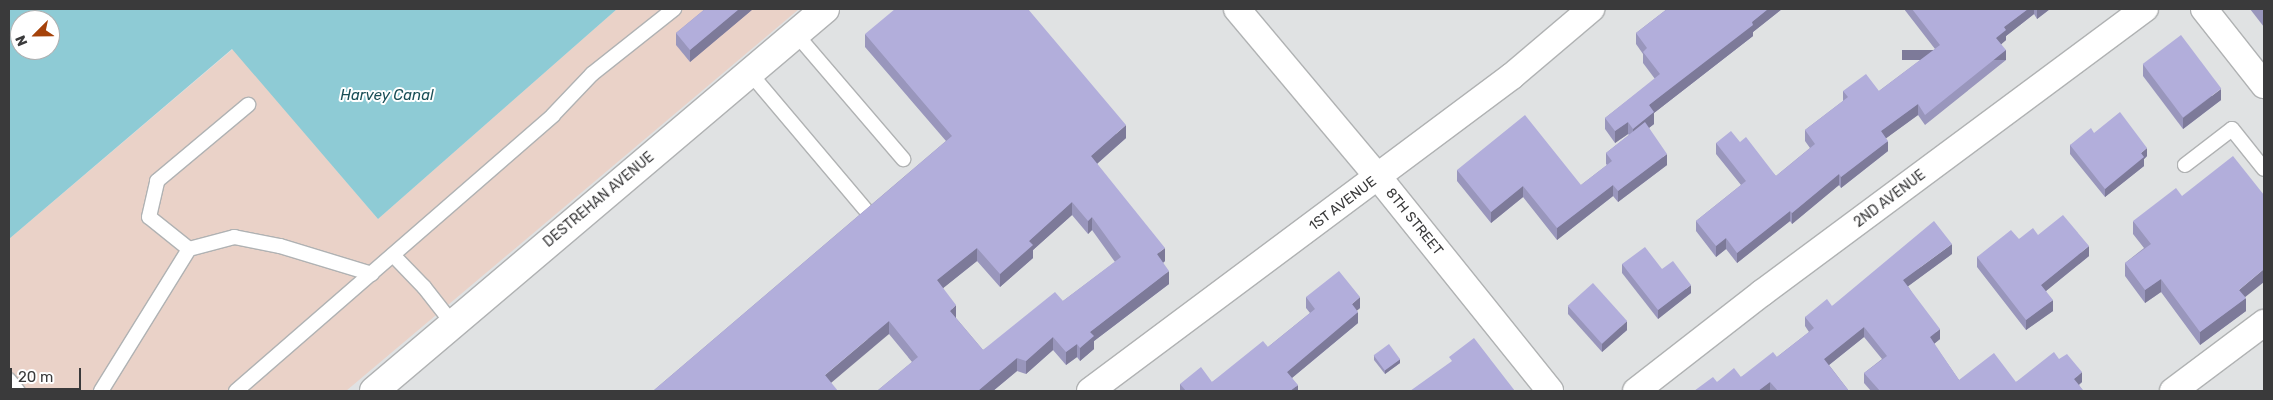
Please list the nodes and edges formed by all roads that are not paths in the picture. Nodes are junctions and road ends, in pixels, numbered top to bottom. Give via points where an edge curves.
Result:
1 (674, 9) edge
2 (825, 9) edge
3 (1237, 9) edge
4 (1591, 9) edge
5 (2146, 9) edge
6 (2204, 9) edge
7 (796, 34) junction
8 (750, 73) junction
9 (2264, 85) edge
10 (248, 105) dead end
11 (903, 159) dead end
12 (2185, 165) dead end
13 (2264, 169) edge
14 (1379, 178) junction
15 (865, 209) edge
16 (189, 249) junction
17 (393, 255) junction
18 (372, 274) junction
19 (2264, 323) edge
20 (453, 324) junction
21 (9, 380) edge
22 (18, 391) edge
23 (101, 391) edge
24 (236, 391) edge
25 (374, 391) edge
26 (1090, 391) edge
27 (1550, 391) edge
28 (1636, 391) edge
29 (2173, 391) edge

1 - 17 lane via 592,74 553,115
2 - 7 main road, DESTREHAN AVENUE
3 - 14 street, 8TH STREET
4 - 14 street, 1ST AVENUE via 1512,76
5 - 28 street, 2ND AVENUE via 1762,293
6 - 9 street
7 - 8 main road, DESTREHAN AVENUE
7 - 11 lane
8 - 15 lane
8 - 20 main road, DESTREHAN AVENUE
10 - 16 lane via 157,181 149,217
12 - 13 lane via 2232,129
14 - 26 street, 1ST AVENUE
14 - 27 street, 8TH STREET
16 - 18 lane via 234,237 280,246
16 - 23 lane
17 - 18 lane
17 - 20 lane
18 - 24 lane
19 - 29 street
20 - 25 main road, DESTREHAN AVENUE
21 - 22 lane

